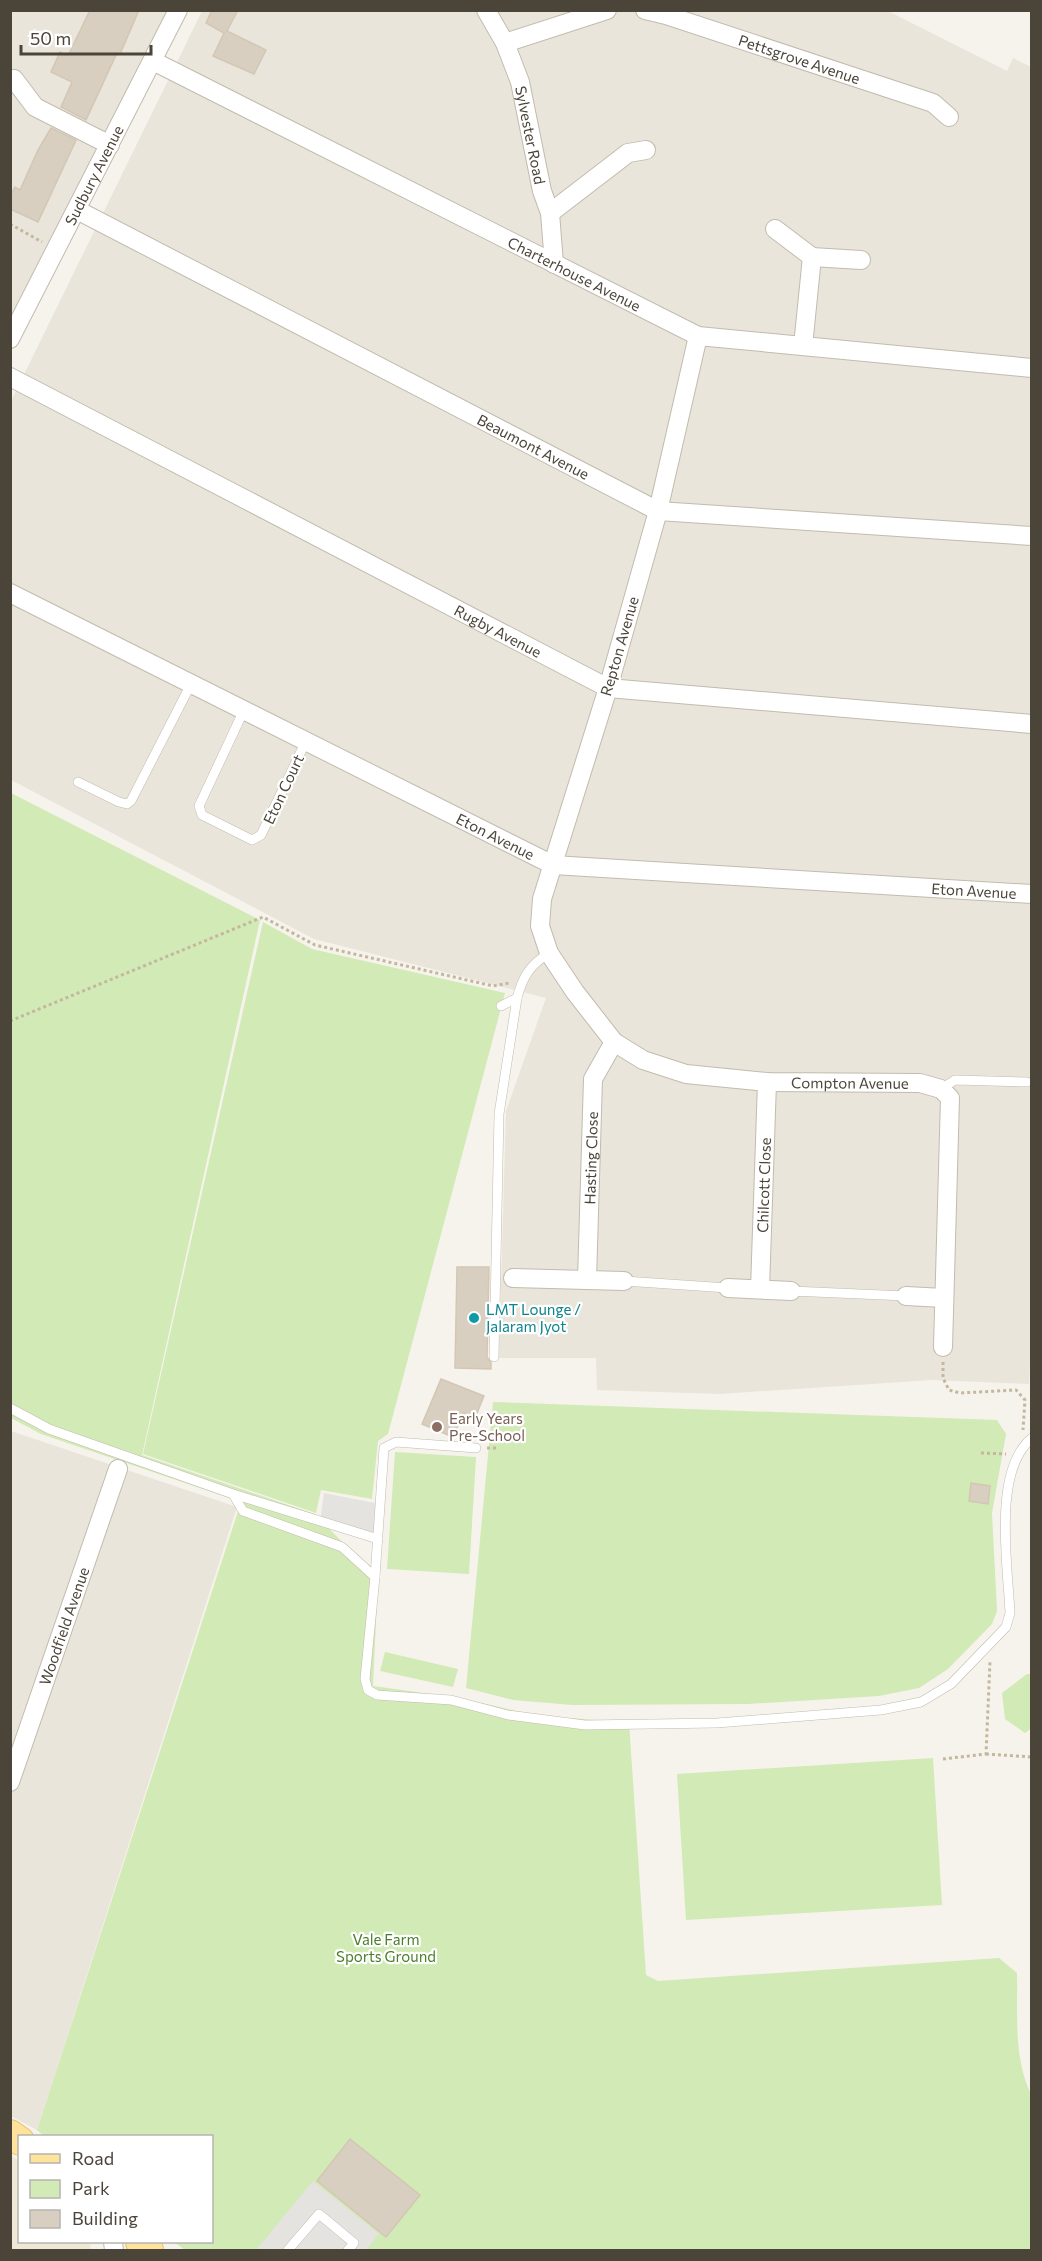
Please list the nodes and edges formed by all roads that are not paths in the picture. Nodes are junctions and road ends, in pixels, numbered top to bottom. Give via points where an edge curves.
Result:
1 (178, 10) edge
2 (486, 10) edge
3 (607, 10) edge
4 (645, 10) edge
5 (505, 43) junction
6 (153, 61) junction
7 (14, 80) dead end
8 (949, 117) dead end
9 (110, 145) junction
10 (646, 150) dead end
11 (77, 210) junction
12 (550, 213) junction
13 (775, 229) dead end
14 (812, 257) junction
15 (861, 260) dead end
16 (554, 264) junction
17 (698, 336) junction
18 (10, 339) edge
19 (803, 346) junction
20 (1032, 368) edge
21 (10, 377) edge
22 (658, 511) junction
23 (1032, 536) edge
24 (10, 593) edge
25 (192, 684) junction
26 (608, 688) junction
27 (244, 710) junction
28 (1032, 724) edge
29 (306, 741) junction
30 (78, 782) dead end
31 (553, 865) junction
32 (1032, 894) edge
33 (549, 953) junction
34 (517, 998) junction
35 (501, 1006) dead end
36 (614, 1042) junction
37 (767, 1082) junction
38 (1027, 1082) dead end
39 (941, 1089) junction
40 (513, 1278) dead end
41 (588, 1280) junction
42 (624, 1281) joint
43 (728, 1288) joint
44 (760, 1289) junction
45 (791, 1291) joint
46 (906, 1296) joint
47 (944, 1298) junction
48 (943, 1347) road end
49 (494, 1357) dead end
50 (10, 1408) edge
51 (1032, 1438) edge
52 (476, 1448) dead end
53 (118, 1469) dead end
54 (233, 1494) junction
55 (378, 1539) junction
56 (375, 1577) junction
57 (10, 1782) edge
58 (288, 2250) edge
59 (348, 2250) edge

1 - 6 street, Sudbury Avenue
2 - 5 street, Sylvester Road
3 - 5 street
4 - 8 street, Pettsgrove Avenue via 933,103
5 - 12 street, Sylvester Road via 520,82
6 - 9 street, Sudbury Avenue
6 - 16 street, Charterhouse Avenue
7 - 9 street via 35,106
9 - 11 street, Sudbury Avenue
10 - 12 street via 628,153
11 - 18 street, Sudbury Avenue
11 - 22 street, Beaumont Avenue
12 - 16 street, Sylvester Road
13 - 14 street
14 - 15 street
14 - 19 street
16 - 17 street, Charterhouse Avenue
17 - 19 street, Charterhouse Avenue
17 - 22 street, Repton Avenue
19 - 20 street, Charterhouse Avenue
21 - 26 street, Rugby Avenue
22 - 23 street, Beaumont Avenue
22 - 26 street, Repton Avenue
24 - 25 street, Eton Avenue
25 - 27 street, Eton Avenue
25 - 30 lane via 131,801 119,802
26 - 28 street, Rugby Avenue
26 - 31 street, Repton Avenue
27 - 29 street, Eton Avenue
27 - 29 lane, Eton Court via 199,806 202,815 252,840 261,835
29 - 31 street, Eton Avenue
31 - 32 street, Eton Avenue
31 - 33 street, Repton Avenue via 542,899 540,927
33 - 34 lane via 522,980
33 - 36 street, Compton Avenue
34 - 35 lane
34 - 49 lane via 499,1114
36 - 37 street, Compton Avenue via 643,1060 686,1074
36 - 41 street, Hasting Close via 593,1079
37 - 39 street, Compton Avenue via 920,1083
37 - 44 street, Chilcott Close
38 - 39 lane via 956,1080
39 - 47 street via 950,1098
40 - 41 street
41 - 42 street
42 - 43 lane
43 - 44 street
44 - 45 street
45 - 46 lane
46 - 47 street
47 - 48 street
50 - 54 lane via 49,1429
51 - 56 lane via 1017,1456 1004,1502 1010,1613 1006,1627 951,1684 921,1702 717,1723 585,1725 508,1716 451,1700 377,1695 368,1690 365,1679
52 - 55 lane via 396,1442 384,1448
53 - 57 street, Woodfield Avenue
54 - 55 lane
54 - 56 lane via 243,1510 342,1547
55 - 56 lane
58 - 59 lane via 318,2214 354,2243

